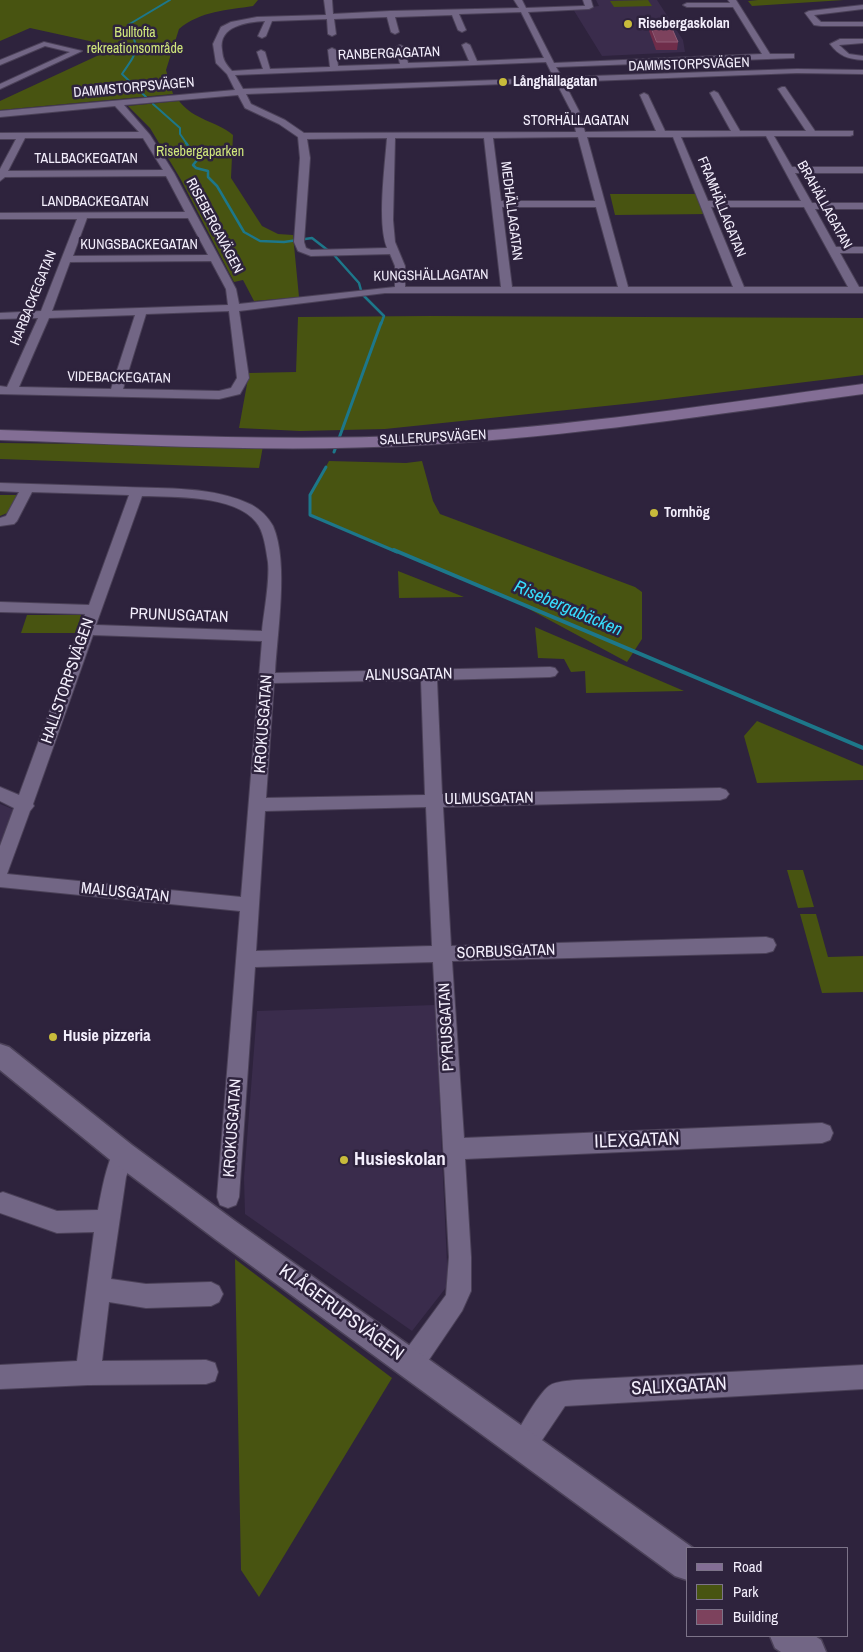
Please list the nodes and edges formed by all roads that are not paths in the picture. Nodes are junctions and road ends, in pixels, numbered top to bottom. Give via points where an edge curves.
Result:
1 (328, 0) edge
2 (518, 0) edge
3 (586, 0) edge
4 (734, 2) edge
5 (687, 5) dead end
6 (863, 7) edge
7 (522, 10) junction
8 (454, 11) junction
9 (390, 13) junction
10 (329, 16) junction
11 (270, 18) junction
12 (863, 24) edge
13 (462, 30) dead end
14 (395, 32) dead end
15 (332, 34) dead end
16 (262, 36) dead end
17 (863, 41) edge
18 (466, 45) dead end
19 (400, 47) dead end
20 (332, 50) dead end
21 (261, 52) dead end
22 (765, 56) junction
23 (791, 56) dead end
24 (863, 58) edge
25 (0, 62) edge
26 (474, 63) junction
27 (550, 63) junction
28 (405, 66) junction
29 (334, 68) junction
30 (267, 71) junction
31 (863, 72) edge
32 (230, 73) junction
33 (560, 80) junction
34 (0, 87) edge
35 (782, 90) dead end
36 (242, 92) junction
37 (714, 93) dead end
38 (644, 95) dead end
39 (118, 103) junction
40 (0, 114) edge
41 (850, 133) dead end
42 (581, 134) junction
43 (662, 134) junction
44 (676, 134) junction
45 (737, 134) junction
46 (769, 134) junction
47 (812, 134) junction
48 (146, 135) junction
49 (391, 135) junction
50 (488, 135) junction
51 (0, 136) edge
52 (22, 136) junction
53 (302, 136) junction
54 (790, 170) junction
55 (863, 170) edge
56 (169, 172) junction
57 (1, 176) edge
58 (497, 204) junction
59 (600, 204) junction
60 (705, 204) junction
61 (808, 205) junction
62 (863, 206) edge
63 (191, 215) junction
64 (0, 216) edge
65 (83, 216) junction
66 (833, 250) junction
67 (863, 250) edge
68 (394, 251) junction
69 (214, 258) junction
70 (65, 260) junction
71 (400, 290) junction
72 (507, 290) junction
73 (624, 290) junction
74 (740, 290) junction
75 (859, 290) edge
76 (234, 308) junction
77 (142, 311) junction
78 (45, 314) junction
79 (0, 316) edge
80 (863, 389) edge
81 (5, 390) edge
82 (236, 392) joint
83 (116, 393) junction
84 (0, 435) edge
85 (0, 487) edge
86 (28, 488) junction
87 (137, 492) junction
88 (0, 522) edge
89 (0, 607) edge
90 (93, 610) junction
91 (87, 630) junction
92 (270, 636) junction
93 (550, 672) dead end
94 (429, 675) junction
95 (267, 678) junction
96 (0, 793) edge
97 (720, 794) dead end
98 (432, 801) junction
99 (258, 805) junction
100 (25, 806) junction
101 (0, 870) edge
102 (0, 880) edge
103 (250, 905) junction
104 (766, 945) dead end
105 (443, 954) junction
106 (246, 959) junction
107 (0, 1055) edge
108 (822, 1134) dead end
109 (453, 1148) junction
110 (123, 1154) junction
111 (228, 1197) dead end
112 (3, 1203) dead end
113 (107, 1221) junction
114 (99, 1289) junction
115 (211, 1294) dead end
116 (411, 1364) junction
117 (206, 1372) dead end
118 (88, 1373) junction
119 (863, 1377) edge
120 (0, 1378) edge
121 (523, 1446) junction
122 (686, 1563) edge
123 (788, 1637) edge
124 (809, 1652) edge

1 - 10 street
2 - 7 street
3 - 7 street via 589,7
4 - 5 street
4 - 22 street via 761,44
6 - 12 street via 809,13 821,24
7 - 8 street
7 - 27 street
8 - 9 street
8 - 13 street
9 - 10 street
9 - 14 street
10 - 11 street
10 - 15 street
11 - 16 street
11 - 32 street via 234,24 221,33 217,50 220,62
17 - 24 street via 834,44 842,54
18 - 26 street
19 - 28 street
20 - 29 street
21 - 30 street
22 - 23 street, RANBERGAGATAN
22 - 27 street, RANBERGAGATAN
25 - 34 street via 44,44 78,51
26 - 27 street, RANBERGAGATAN
26 - 28 street, RANBERGAGATAN
27 - 33 street
28 - 29 street, RANBERGAGATAN
29 - 30 street, RANBERGAGATAN
30 - 32 street, RANBERGAGATAN
31 - 33 street, DAMMSTORPSVÄGEN via 797,71 780,75 589,82
32 - 36 street
33 - 36 street, DAMMSTORPSVÄGEN
33 - 42 street via 575,111
35 - 47 street
36 - 39 street, DAMMSTORPSVÄGEN
36 - 53 street via 248,106 282,122
37 - 45 street
38 - 43 street
39 - 40 street, DAMMSTORPSVÄGEN
39 - 48 street, RISEBERGAVÄGEN
41 - 47 street, STORHÄLLAGATAN
42 - 43 street, STORHÄLLAGATAN
42 - 50 street, STORHÄLLAGATAN
42 - 59 street
43 - 44 street, STORHÄLLAGATAN
44 - 45 street, STORHÄLLAGATAN
44 - 60 street, FRAMHÄLLAGATAN
45 - 46 street, STORHÄLLAGATAN
46 - 47 street, STORHÄLLAGATAN
46 - 54 street, BRAHÄLLAGATAN
48 - 52 street
48 - 56 street, RISEBERGAVÄGEN
49 - 50 street, STORHÄLLAGATAN
49 - 53 street, STORHÄLLAGATAN
49 - 68 street via 388,220
50 - 58 street, MEDHÄLLAGATAN
51 - 52 street
52 - 57 street
53 - 68 street via 305,158 299,239 303,252
54 - 55 street
54 - 61 street, BRAHÄLLAGATAN
56 - 57 street, TALLBACKEGATAN
56 - 63 street, RISEBERGAVÄGEN
58 - 59 street
58 - 72 street, MEDHÄLLAGATAN
59 - 73 street
60 - 61 street
60 - 74 street, FRAMHÄLLAGATAN
61 - 62 street
61 - 66 street, BRAHÄLLAGATAN
63 - 65 street, LANDBACKEGATAN
63 - 69 street, RISEBERGAVÄGEN
64 - 65 street, LANDBACKEGATAN
65 - 70 street, HARBACKEGATAN
66 - 67 street
66 - 75 street, BRAHÄLLAGATAN
68 - 71 street via 400,266
69 - 70 street, KUNGSBACKEGATAN
69 - 76 street, RISEBERGAVÄGEN via 231,289
70 - 78 street, HARBACKEGATAN
71 - 72 street, KUNGSHÄLLAGATAN
71 - 76 street, KUNGSHÄLLAGATAN
72 - 73 street, KUNGSHÄLLAGATAN
73 - 74 street, KUNGSHÄLLAGATAN
74 - 75 street, KUNGSHÄLLAGATAN
76 - 77 street, KUNGSHÄLLAGATAN
76 - 82 street, RISEBERGAVÄGEN via 243,378
77 - 78 street, KUNGSHÄLLAGATAN
77 - 83 street
78 - 79 street, KUNGSHÄLLAGATAN
78 - 81 street, HARBACKEGATAN
80 - 84 main road, SALLERUPSVÄGEN via 663,416 421,440 302,442
81 - 83 street, VIDEBACKEGATAN
82 - 83 street, VIDEBACKEGATAN via 219,395
85 - 86 street, KROKUSGATAN
86 - 87 street, KROKUSGATAN
86 - 88 street via 12,518
87 - 90 street, HALLSTORPSVÄGEN
87 - 92 street, KROKUSGATAN via 180,492 235,503 264,522 275,563
89 - 90 street
90 - 91 street, HALLSTORPSVÄGEN
91 - 92 street, PRUNUSGATAN
91 - 100 street, HALLSTORPSVÄGEN
92 - 95 street, KROKUSGATAN
93 - 94 street, ALNUSGATAN
94 - 95 street, ALNUSGATAN
94 - 98 street, PYRUSGATAN
95 - 99 street, KROKUSGATAN
96 - 100 street
97 - 98 street, ULMUSGATAN
98 - 99 street, ULMUSGATAN
98 - 105 street, PYRUSGATAN
99 - 103 street, KROKUSGATAN
100 - 101 street, HALLSTORPSVÄGEN
102 - 103 street, MALUSGATAN
103 - 106 street, KROKUSGATAN
104 - 105 street, SORBUSGATAN
105 - 106 street, SORBUSGATAN
105 - 109 street, PYRUSGATAN
106 - 111 street, KROKUSGATAN
107 - 110 street, KLÅGERUPSVÄGEN
108 - 109 street, ILEXGATAN
109 - 116 street, PYRUSGATAN via 459,1290 444,1319
110 - 113 street
110 - 116 street, KLÅGERUPSVÄGEN
112 - 113 street via 57,1222
113 - 114 street
114 - 115 street via 146,1296
114 - 118 street
116 - 121 street, KLÅGERUPSVÄGEN
117 - 118 street
118 - 120 street
119 - 121 street, SALIXGATAN via 558,1395
121 - 122 street, KLÅGERUPSVÄGEN
123 - 124 street

